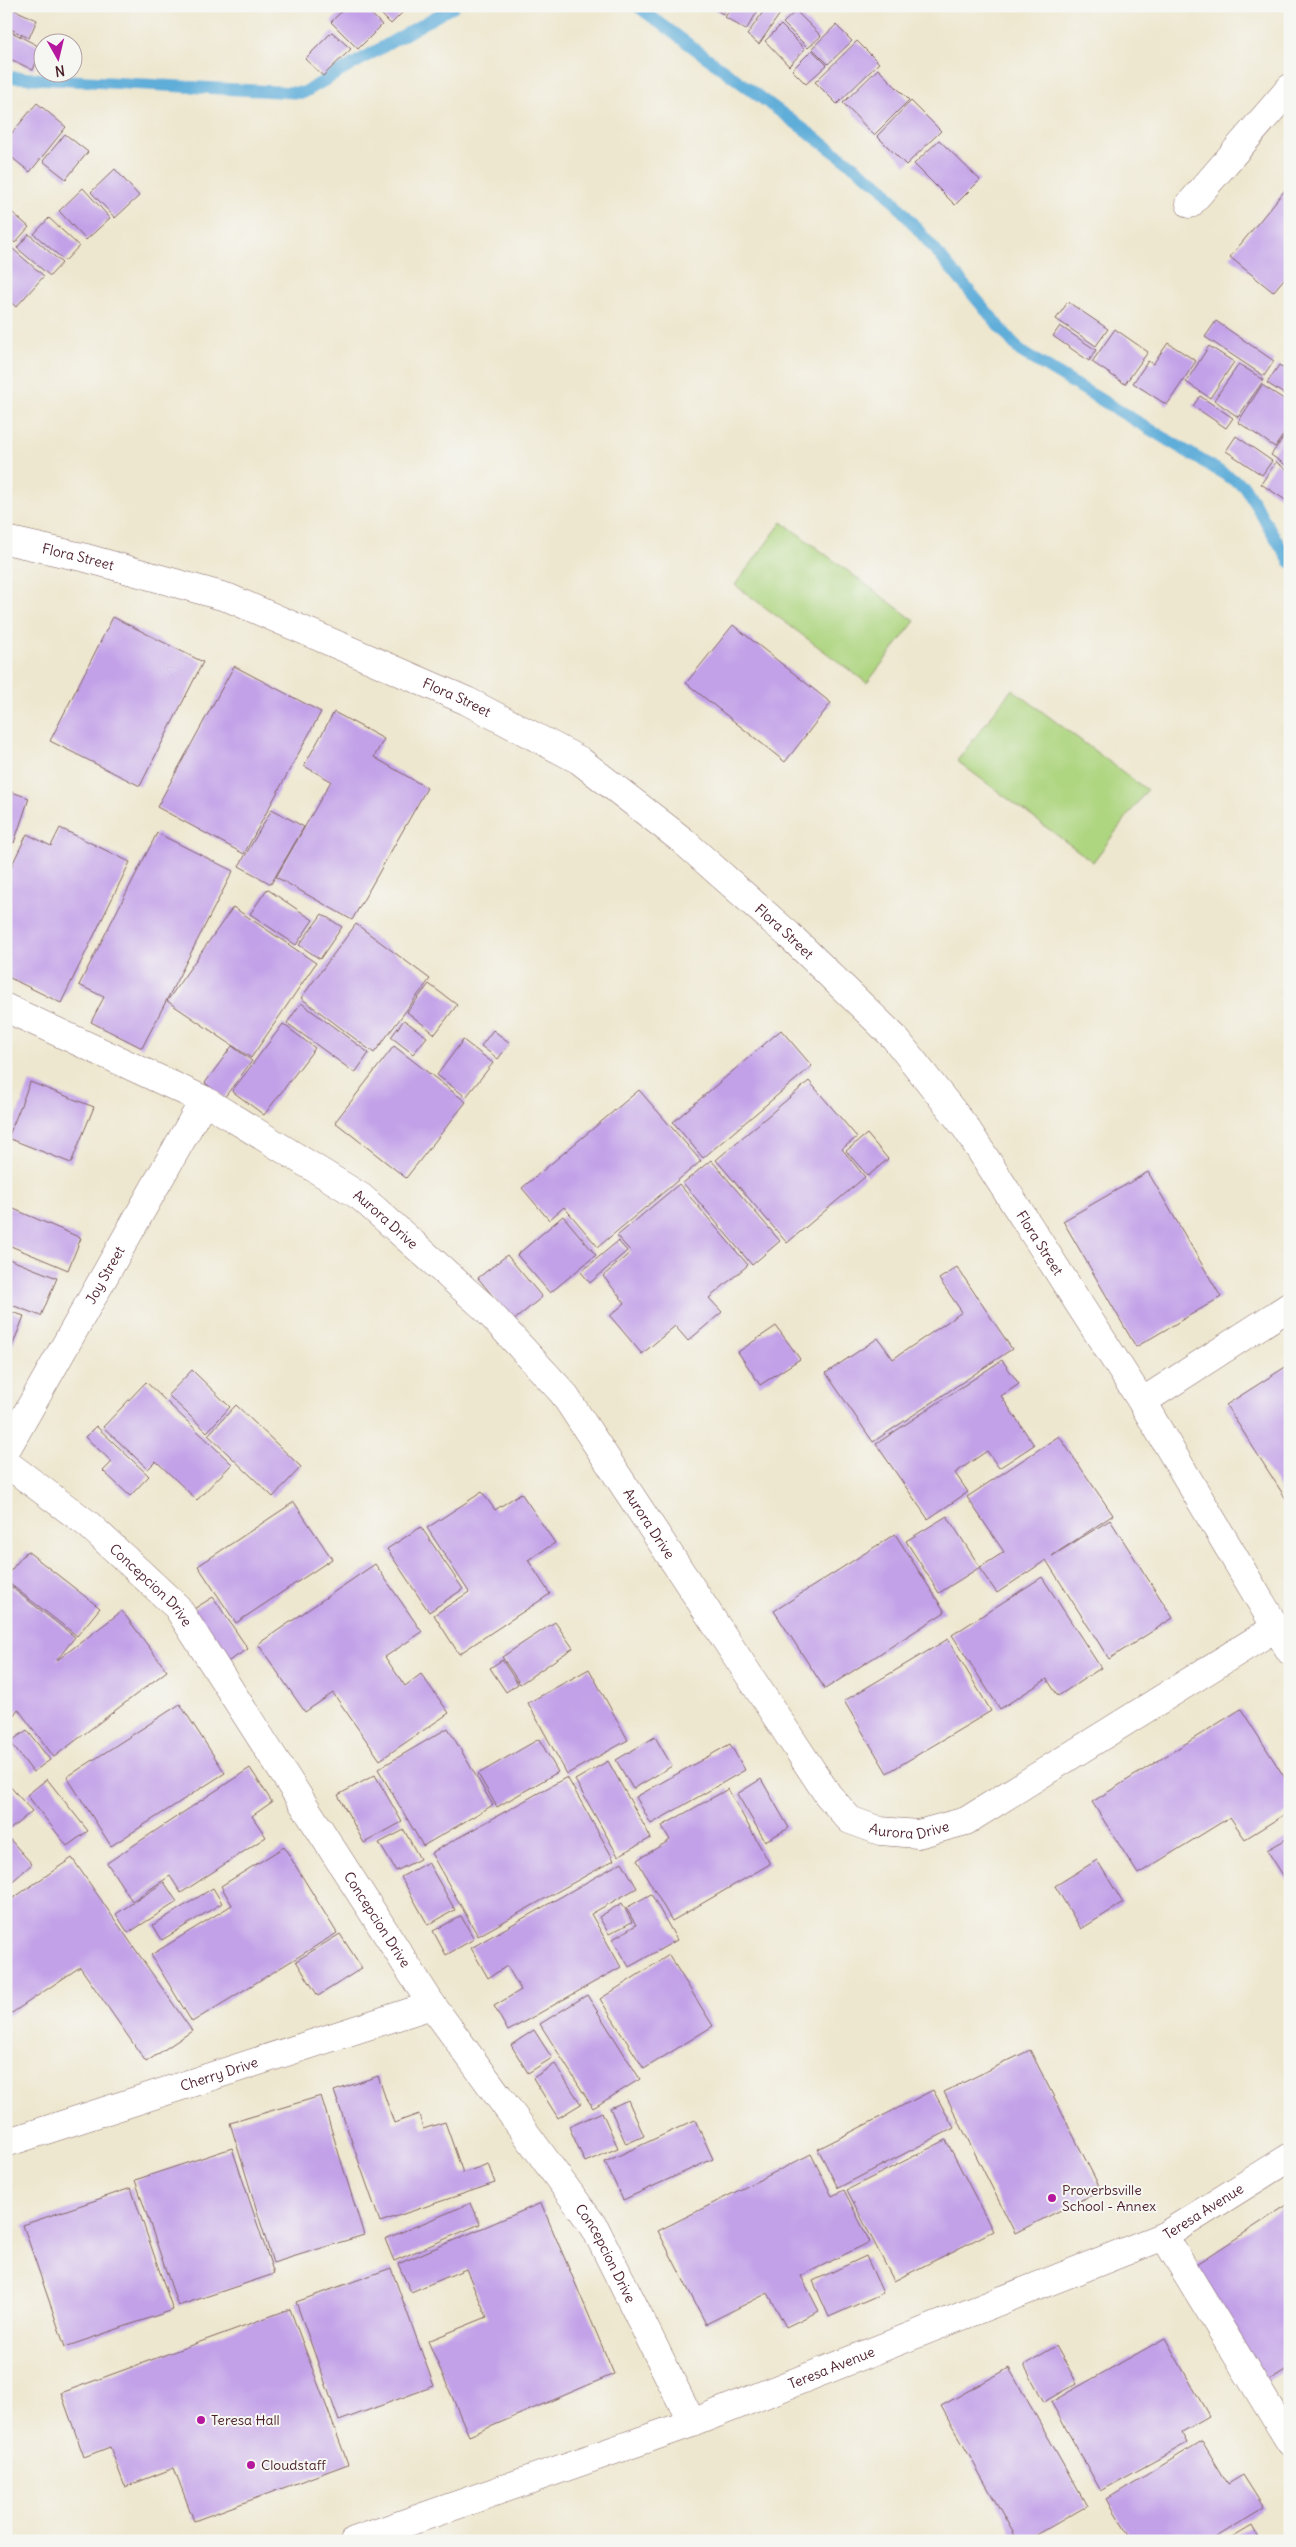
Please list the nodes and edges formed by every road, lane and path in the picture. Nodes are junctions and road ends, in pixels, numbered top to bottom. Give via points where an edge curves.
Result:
1 (1290, 88) edge
2 (1190, 204) dead end
3 (6, 540) edge
4 (6, 1008) edge
5 (204, 1100) junction
6 (1290, 1306) edge
7 (1142, 1402) junction
8 (6, 1450) edge
9 (6, 1463) edge
10 (1275, 1628) junction
11 (1290, 1651) edge
12 (432, 2005) junction
13 (6, 2143) edge
14 (1290, 2157) edge
15 (1164, 2236) junction
16 (692, 2423) junction
17 (1290, 2442) edge
18 (354, 2541) edge

1 - 2 street
3 - 7 street, Flora Street via 86,558 229,598 467,701 579,760 682,840 789,935 894,1038 966,1128
4 - 5 street, Aurora Drive
5 - 8 street, Joy Street
5 - 10 street, Aurora Drive via 361,1197 484,1308 563,1393 828,1795 850,1820 880,1831 918,1834 966,1821
6 - 7 street
7 - 10 street, Flora Street
9 - 12 street, Concepcion Drive via 90,1525 177,1607
10 - 11 street, Flora Street
12 - 13 street, Cherry Drive
12 - 16 street, Concepcion Drive via 595,2228
14 - 15 street, Teresa Avenue
15 - 16 street, Teresa Avenue
15 - 17 street
16 - 18 street, Teresa Avenue

